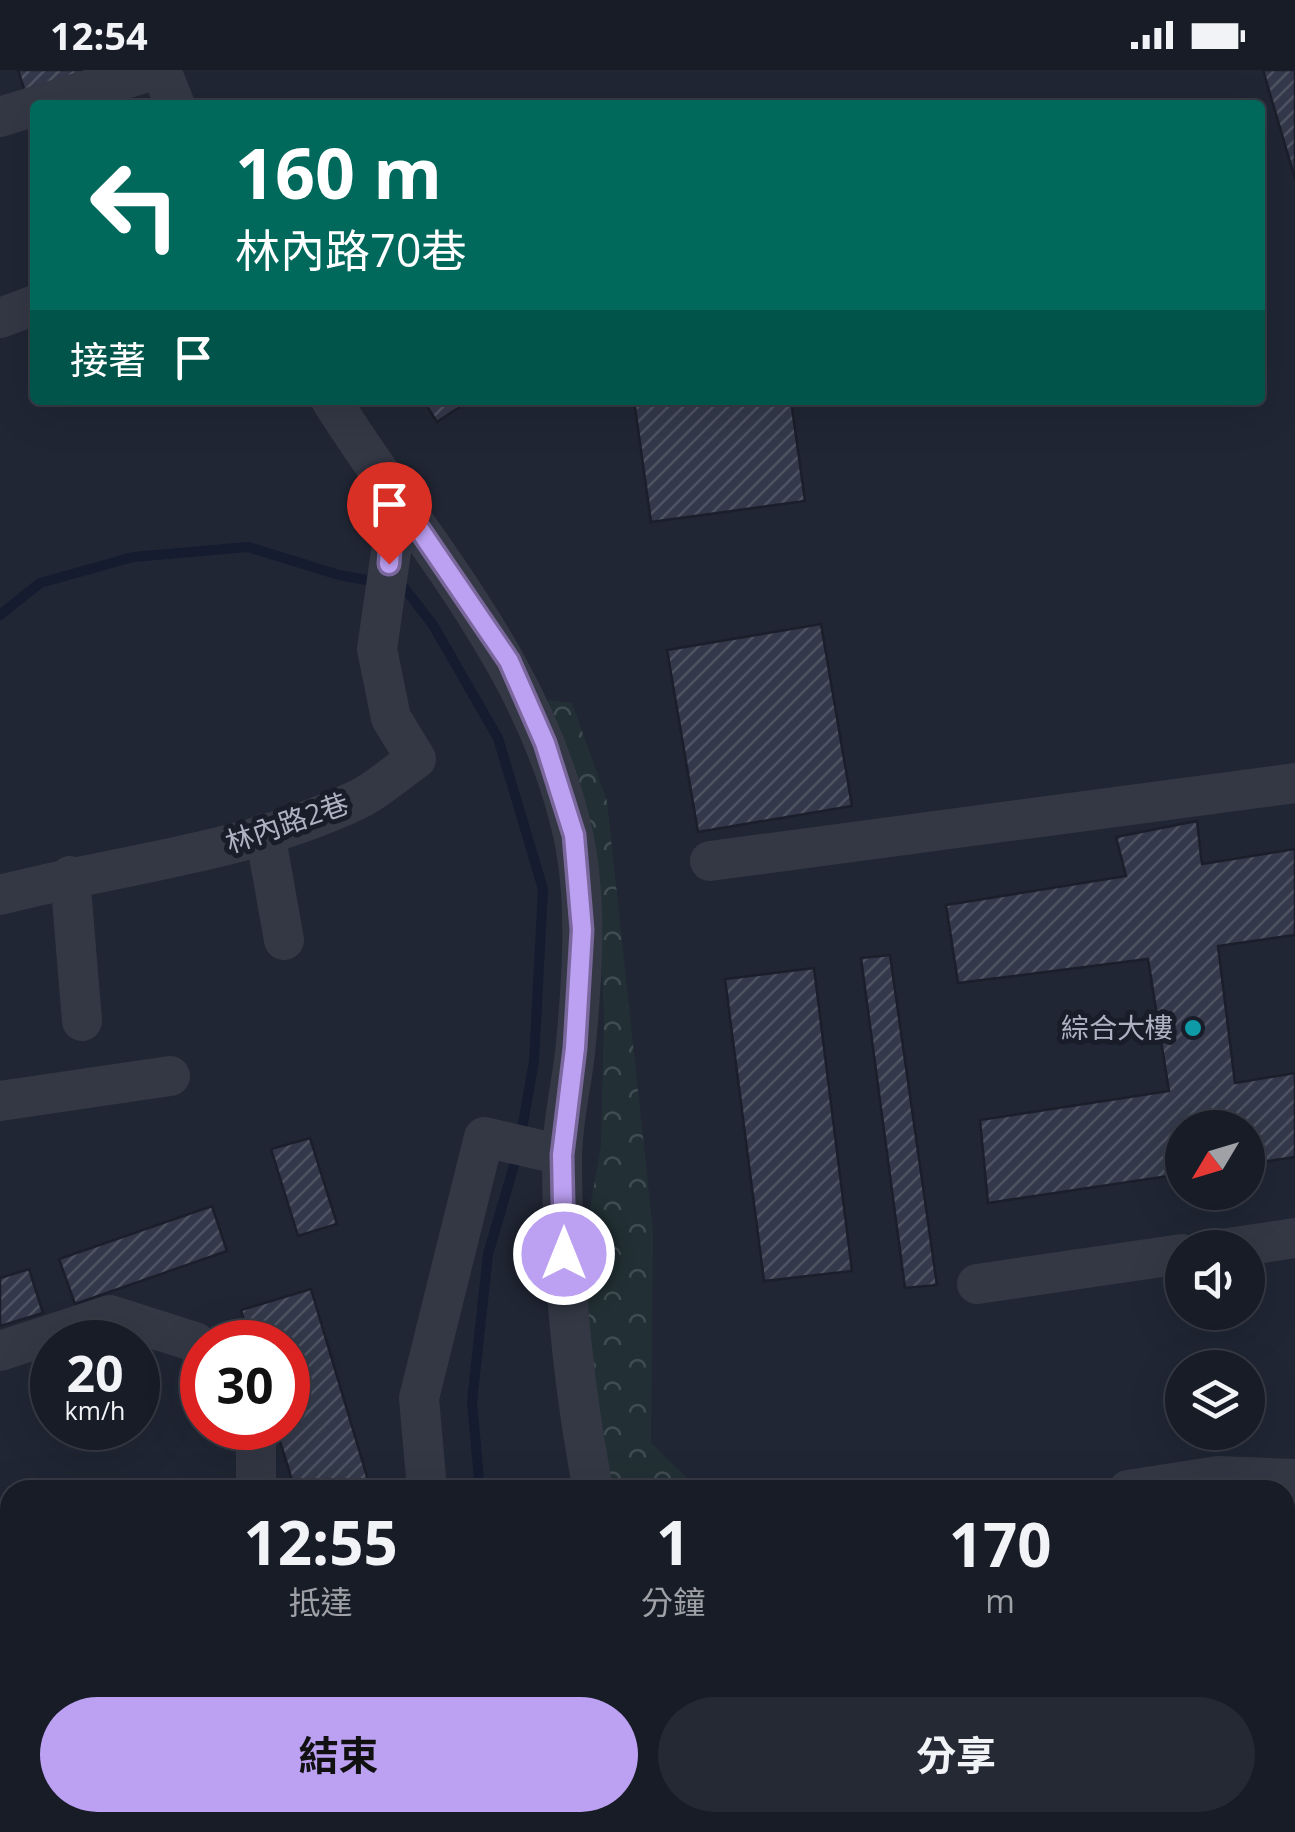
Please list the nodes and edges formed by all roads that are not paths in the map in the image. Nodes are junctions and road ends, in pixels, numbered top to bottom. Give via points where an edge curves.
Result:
1 (158, 70) edge
2 (57, 100) edge
3 (173, 100) edge
4 (30, 108) edge
5 (0, 117) edge
6 (30, 307) edge
7 (0, 318) edge
8 (334, 405) edge
9 (394, 492) junction
10 (1295, 783) edge
11 (265, 833) junction
12 (710, 861) dead end
13 (70, 876) junction
14 (0, 895) edge
15 (284, 940) dead end
16 (82, 1021) dead end
17 (170, 1076) dead end
18 (0, 1101) edge
19 (562, 1155) junction
20 (1295, 1238) edge
21 (1265, 1242) edge
22 (1165, 1256) edge
23 (977, 1284) dead end
24 (180, 1337) edge
25 (0, 1351) edge
26 (256, 1450) edge
27 (1295, 1479) edge
28 (256, 1480) edge
29 (426, 1480) edge
30 (592, 1480) edge
31 (1192, 1480) edge

1 - 2 street
1 - 3 street
4 - 5 street
6 - 7 street
8 - 9 street
9 - 11 street, 林內路2巷 via 376,649 391,718 416,759 360,798
9 - 19 street via 509,661 545,743 574,835 582,930
10 - 12 street
11 - 13 street, 林內路2巷
11 - 15 street
13 - 14 street, 林內路2巷
13 - 16 street
17 - 18 street
19 - 29 street via 484,1136 419,1398
19 - 30 street via 564,1288
20 - 21 street
22 - 23 street
24 - 25 street via 110,1315
26 - 28 street
27 - 31 street

